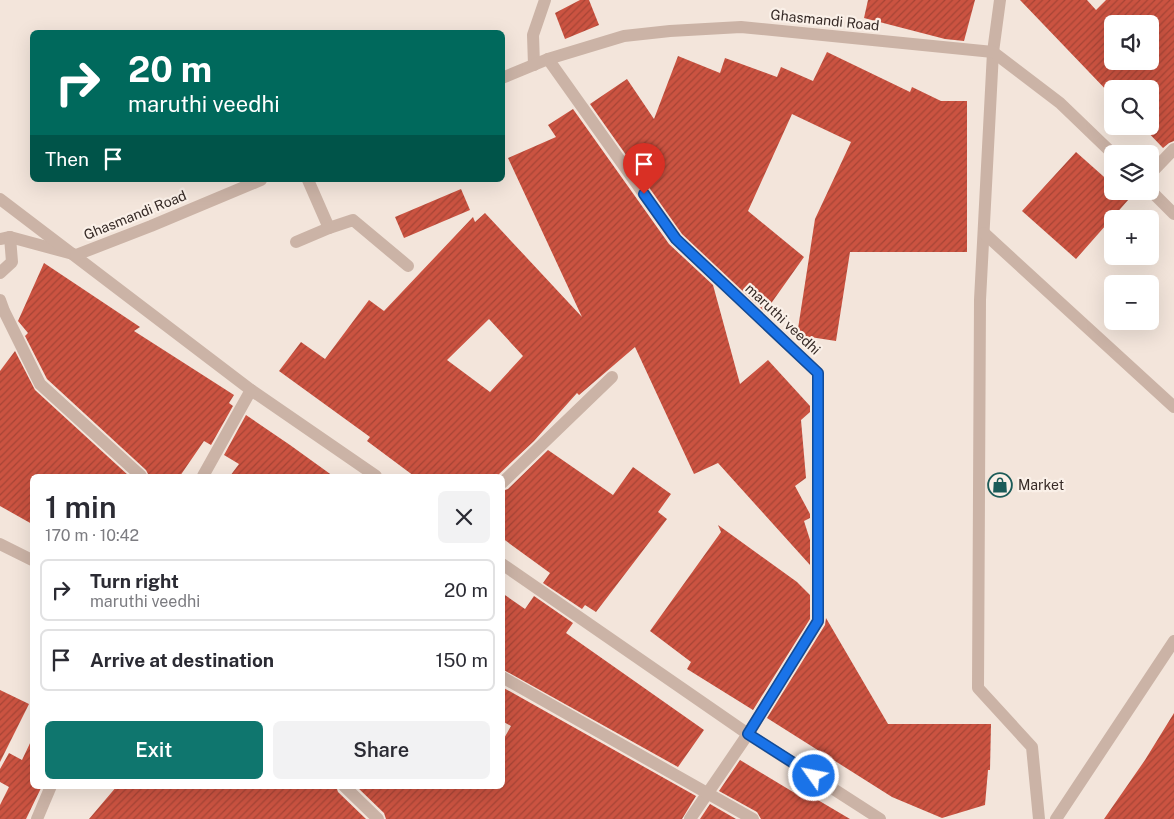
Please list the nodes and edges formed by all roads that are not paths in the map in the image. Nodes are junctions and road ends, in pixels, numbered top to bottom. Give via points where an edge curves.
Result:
1 (545, 0) edge
2 (1000, 0) edge
3 (993, 52) junction
4 (548, 59) junction
5 (534, 65) junction
6 (505, 77) edge
7 (1104, 145) edge
8 (1174, 149) edge
9 (1159, 165) edge
10 (256, 182) edge
11 (309, 182) edge
12 (0, 199) edge
13 (1159, 199) edge
14 (1174, 214) edge
15 (329, 228) junction
16 (984, 233) junction
17 (5, 238) edge
18 (296, 242) dead end
19 (76, 255) junction
20 (408, 266) dead end
21 (0, 273) edge
22 (0, 300) edge
23 (612, 377) dead end
24 (251, 390) junction
25 (1174, 407) edge
26 (139, 474) edge
27 (204, 474) edge
28 (373, 474) edge
29 (505, 480) edge
30 (0, 544) edge
31 (30, 559) edge
32 (505, 566) edge
33 (1174, 641) edge
34 (505, 679) edge
35 (748, 734) junction
36 (50, 789) edge
37 (347, 789) edge
38 (707, 793) junction
39 (36, 819) edge
40 (378, 819) edge
41 (690, 819) edge
42 (753, 819) edge
43 (880, 819) edge
44 (1038, 819) edge
45 (1056, 819) edge

1 - 5 street via 534,35
2 - 3 street
3 - 4 street, Ghasmandi Road via 741,27 624,36
3 - 7 street via 1060,103
3 - 16 street
4 - 5 street, Ghasmandi Road
4 - 35 street, maruthi veedhi via 676,239 818,373 818,621
5 - 6 street, Ghasmandi Road
8 - 9 street
10 - 19 street, Ghasmandi Road
11 - 15 street
12 - 19 street
13 - 14 street
15 - 18 street
15 - 20 street via 353,220
16 - 25 street
16 - 44 street via 980,300 978,688 1032,747
17 - 19 street
17 - 21 street via 12,262
19 - 24 street
22 - 26 street via 40,384
23 - 29 street
24 - 27 street
24 - 28 street
30 - 31 street
32 - 35 street
33 - 45 street
34 - 38 street
35 - 38 street, maruthi veedhi
35 - 43 street
36 - 39 street
37 - 40 street
38 - 41 street, maruthi veedhi
38 - 42 street

